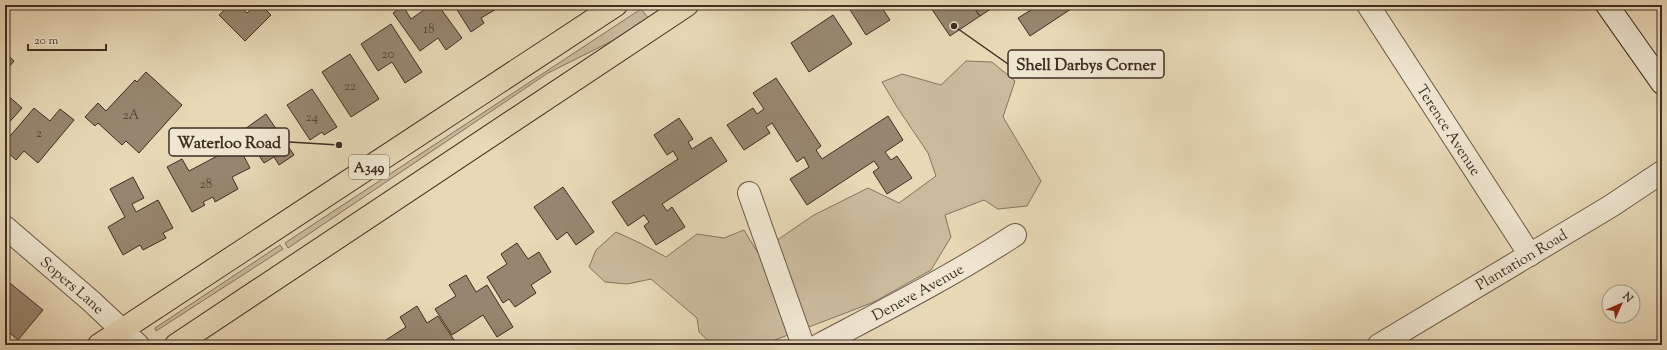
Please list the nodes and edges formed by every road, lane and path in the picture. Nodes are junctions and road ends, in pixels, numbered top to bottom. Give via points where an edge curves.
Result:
1 (616, 5) edge
2 (688, 5) edge
3 (1368, 5) edge
4 (1607, 5) edge
5 (1662, 83) edge
6 (1662, 172) edge
7 (749, 193) dead end
8 (5, 227) edge
9 (1015, 235) dead end
10 (1530, 255) junction
11 (122, 330) junction
12 (99, 345) edge
13 (138, 345) edge
14 (176, 345) edge
15 (803, 345) edge
16 (819, 345) edge
17 (1379, 345) edge

1 - 11 main road, A349
2 - 14 main road, A349
3 - 10 street, Terence Avenue
4 - 5 street
6 - 10 street, Plantation Road
7 - 15 street
8 - 11 street, Sopers Lane
9 - 16 street, Deneve Avenue via 916,294
10 - 17 street, Plantation Road
11 - 12 main road, A349
11 - 13 street, Sopers Lane

